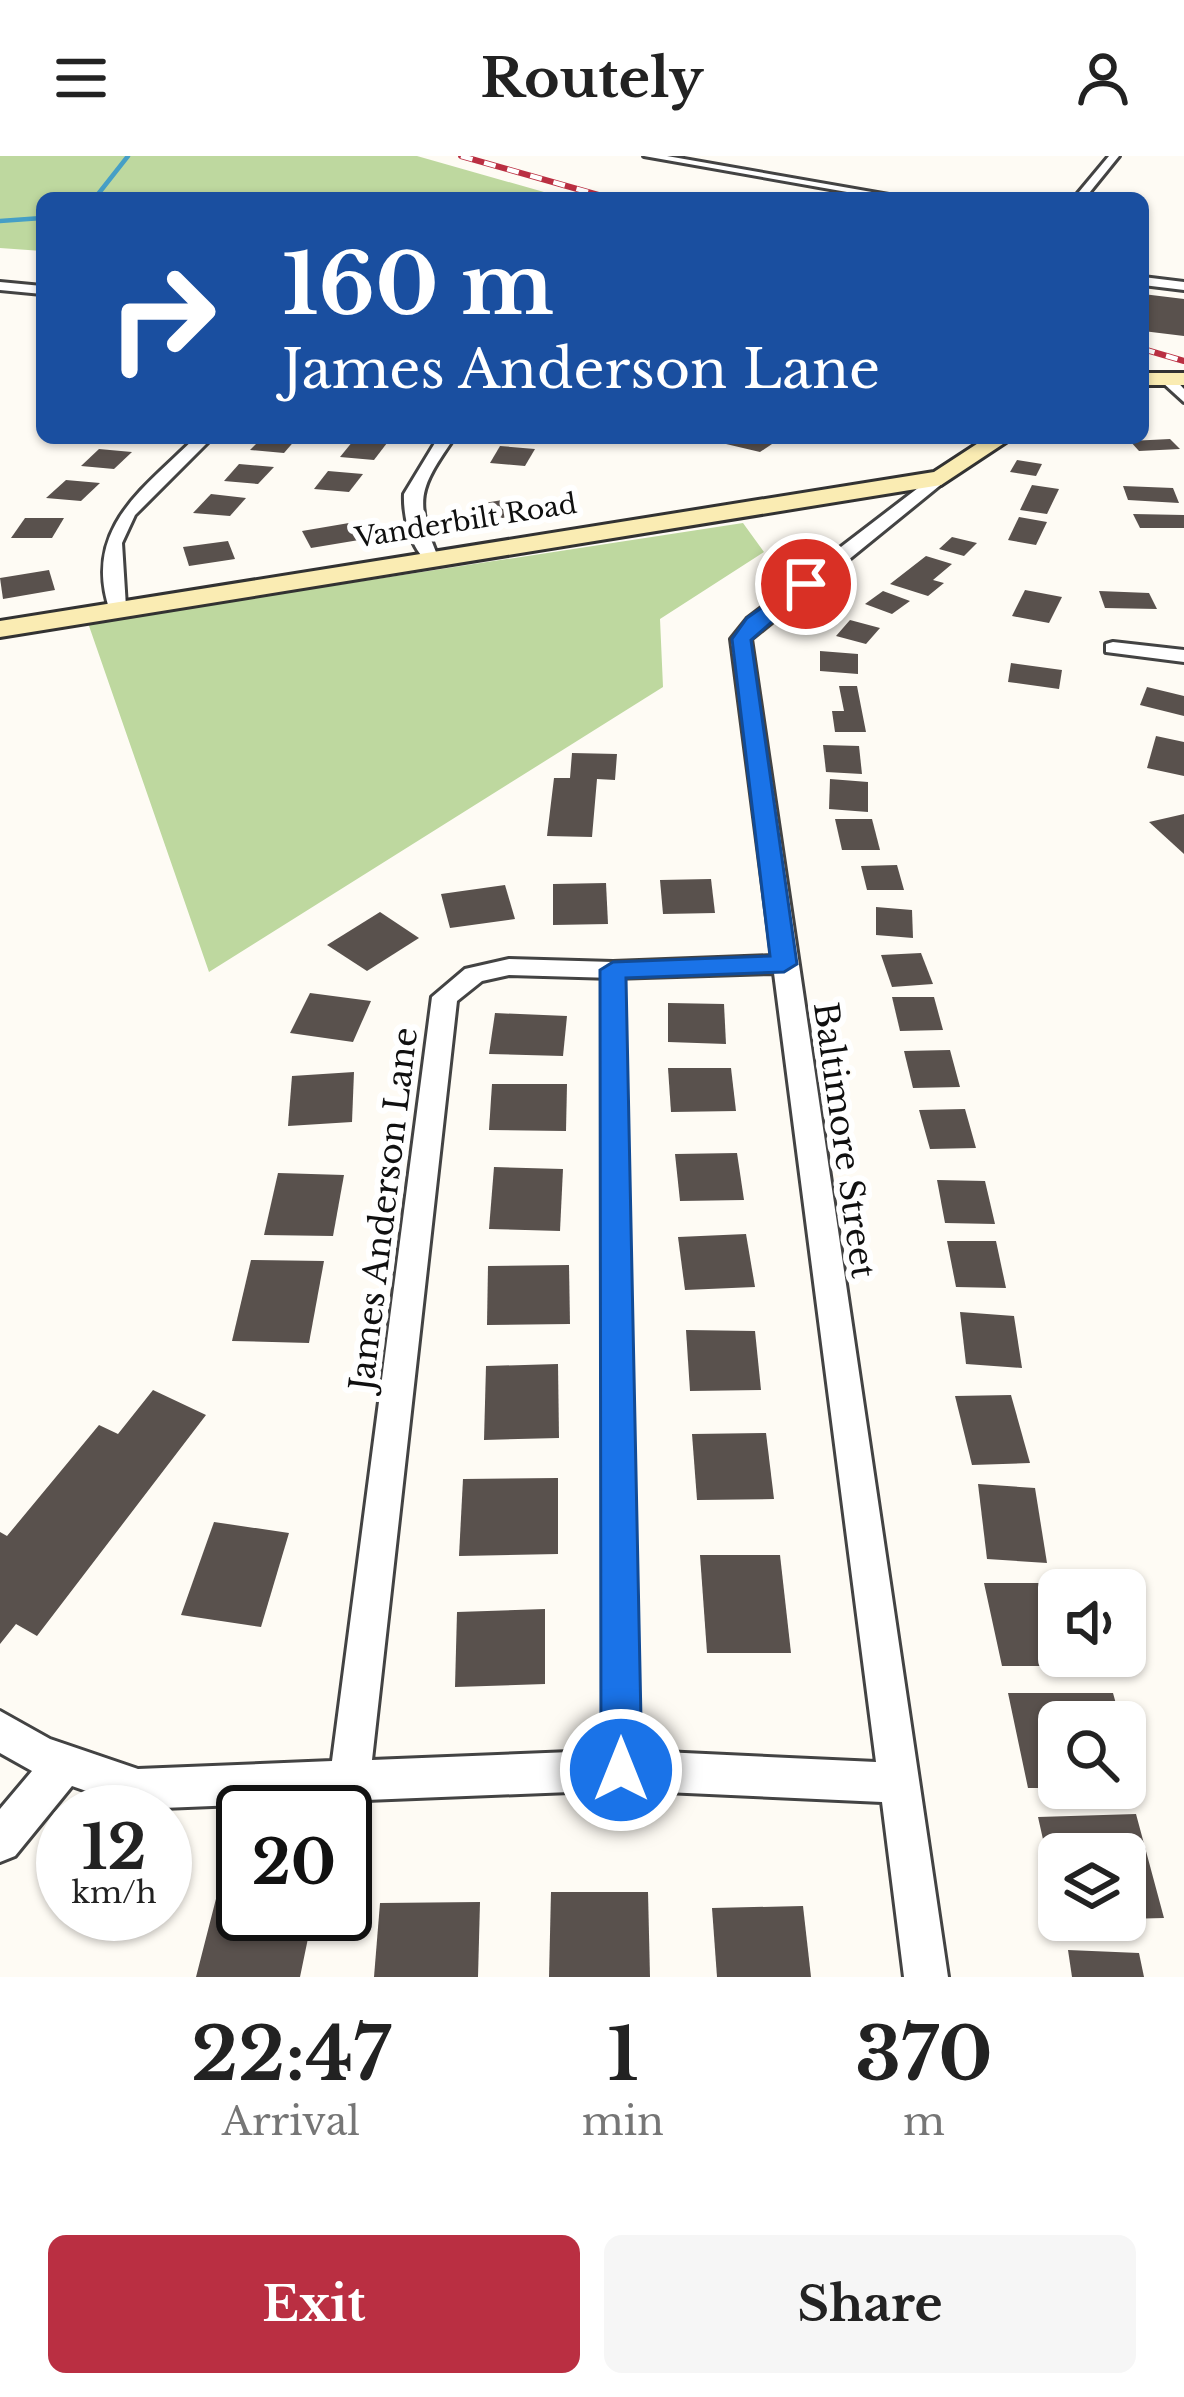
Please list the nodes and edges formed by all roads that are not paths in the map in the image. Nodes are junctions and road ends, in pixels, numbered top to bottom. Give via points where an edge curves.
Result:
1 (649, 156) edge
2 (1114, 156) edge
3 (865, 192) edge
4 (1084, 192) edge
5 (1149, 282) edge
6 (0, 286) edge
7 (1184, 286) edge
8 (36, 289) edge
9 (1176, 379) edge
10 (1184, 398) edge
11 (198, 444) edge
12 (442, 444) edge
13 (991, 444) edge
14 (941, 478) junction
15 (428, 557) junction
16 (117, 608) junction
17 (0, 628) edge
18 (1113, 648) dead end
19 (1184, 656) edge
20 (784, 964) junction
21 (613, 970) junction
22 (0, 1731) edge
23 (64, 1763) junction
24 (621, 1770) junction
25 (350, 1777) junction
26 (901, 1783) junction
27 (0, 1841) edge
28 (926, 1977) edge

1 - 3 street
2 - 4 street
5 - 7 street
6 - 8 street
9 - 10 street
11 - 16 street via 128,513 113,543
12 - 15 street via 409,492
13 - 14 street, Baltimore Street
14 - 15 street, Vanderbilt Road
14 - 20 street, Baltimore Street via 741,639
15 - 16 street, Vanderbilt Road
16 - 17 street, Vanderbilt Road
18 - 19 street
20 - 21 street, James Anderson Lane
20 - 26 street, Baltimore Street
21 - 24 lane
21 - 25 street, James Anderson Lane via 509,967 473,975 445,997
22 - 23 street
23 - 25 street via 138,1789
23 - 27 street
24 - 25 street
24 - 26 street
26 - 28 street, Baltimore Street

